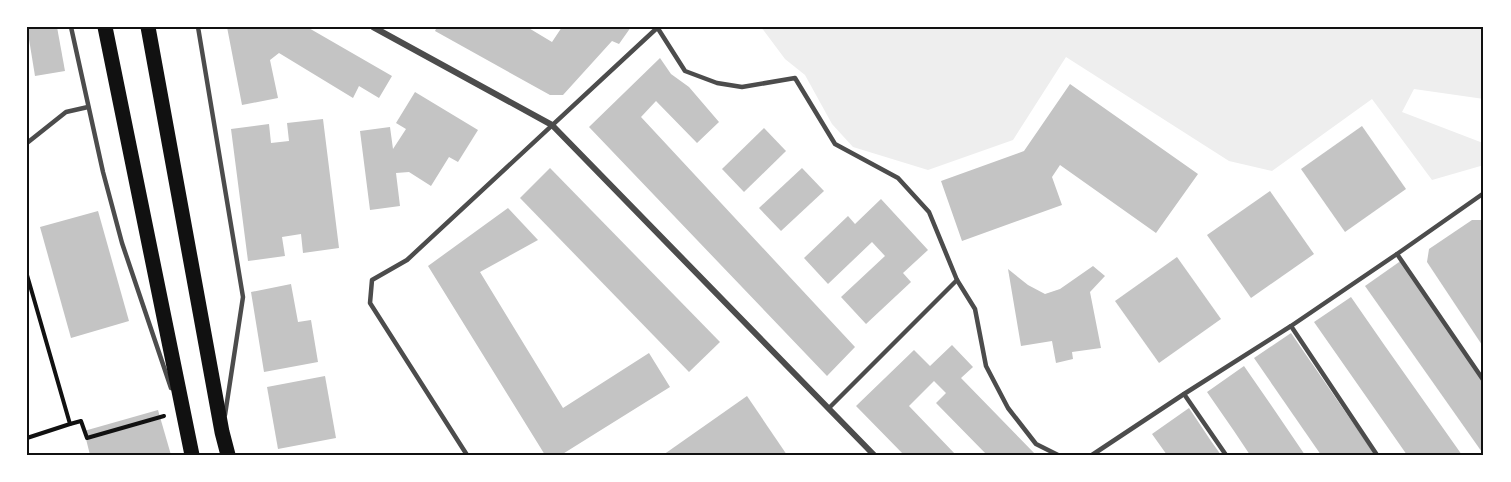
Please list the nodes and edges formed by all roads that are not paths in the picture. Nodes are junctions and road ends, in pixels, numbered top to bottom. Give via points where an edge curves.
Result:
1 (71, 27) edge
2 (105, 27) edge
3 (148, 27) edge
4 (198, 27) edge
5 (374, 27) edge
6 (657, 27) edge
7 (88, 107) junction
8 (552, 125) junction
9 (27, 143) edge
10 (1484, 193) edge
11 (1397, 254) junction
12 (957, 280) junction
13 (1291, 326) junction
14 (1484, 381) edge
15 (1184, 394) junction
16 (829, 408) junction
17 (186, 432) junction
18 (222, 432) junction
19 (192, 455) edge
20 (228, 455) edge
21 (467, 455) edge
22 (874, 455) edge
23 (1058, 455) edge
24 (1092, 455) edge
25 (1226, 455) edge
26 (1377, 455) edge

1 - 7 lane
2 - 17 main road
3 - 18 main road
4 - 18 lane via 243,297
5 - 8 street
6 - 8 lane
6 - 12 lane via 684,71 742,87 795,78 835,144 898,178 929,212
7 - 9 lane via 66,112
7 - 17 lane via 122,243
8 - 16 street
8 - 21 lane via 407,260 372,280 370,303
10 - 11 lane
11 - 13 lane
11 - 14 lane
12 - 16 lane
12 - 23 lane via 975,309 986,366 1008,408 1036,444
13 - 15 lane
13 - 26 lane
15 - 24 lane
15 - 25 lane
16 - 22 street
17 - 19 main road
18 - 20 main road

